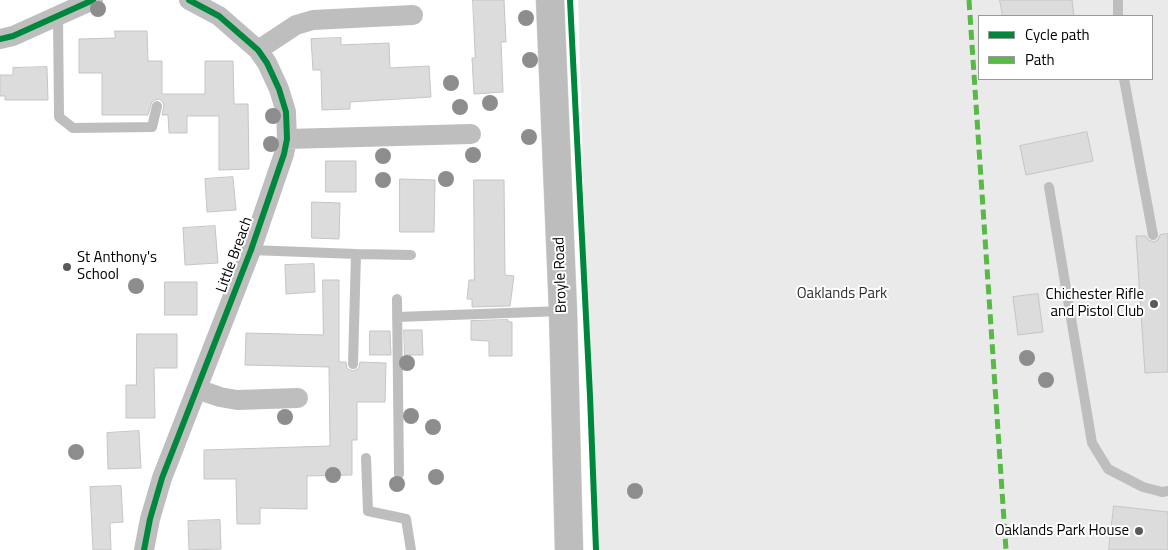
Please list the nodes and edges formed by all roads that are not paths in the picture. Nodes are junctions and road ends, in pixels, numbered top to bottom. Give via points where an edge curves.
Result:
1 (92, 0) edge
2 (189, 0) edge
3 (550, 0) edge
4 (1118, 0) edge
5 (414, 15) dead end
6 (1118, 15) edge
7 (58, 16) junction
8 (0, 39) edge
9 (258, 50) junction
10 (1124, 80) edge
11 (157, 106) dead end
12 (470, 134) dead end
13 (287, 139) junction
14 (1049, 187) dead end
15 (1153, 235) dead end
16 (252, 250) junction
17 (356, 254) junction
18 (411, 256) dead end
19 (397, 300) dead end
20 (563, 312) junction
21 (397, 318) junction
22 (353, 364) dead end
23 (197, 388) junction
24 (298, 398) dead end
25 (366, 458) dead end
26 (398, 474) dead end
27 (1168, 491) edge
28 (144, 550) edge
29 (411, 550) edge
30 (569, 550) edge

1 - 7 street
2 - 9 street, Little Breach via 219,16
3 - 20 main road, Broyle Road
4 - 6 lane
5 - 9 street via 312,20 296,25
7 - 8 street
7 - 11 lane via 58,117 72,128 152,127
9 - 13 street, Little Breach via 279,89 286,112
10 - 15 lane
12 - 13 street
13 - 16 street, Little Breach
14 - 27 lane via 1092,444 1108,470 1143,487
16 - 17 lane
16 - 23 street, Little Breach
17 - 18 lane
17 - 22 lane
19 - 21 lane
20 - 21 lane
20 - 30 main road, Broyle Road
21 - 26 lane
23 - 24 street via 237,400
23 - 28 street, Little Breach via 162,478
25 - 29 lane via 368,511 406,519

